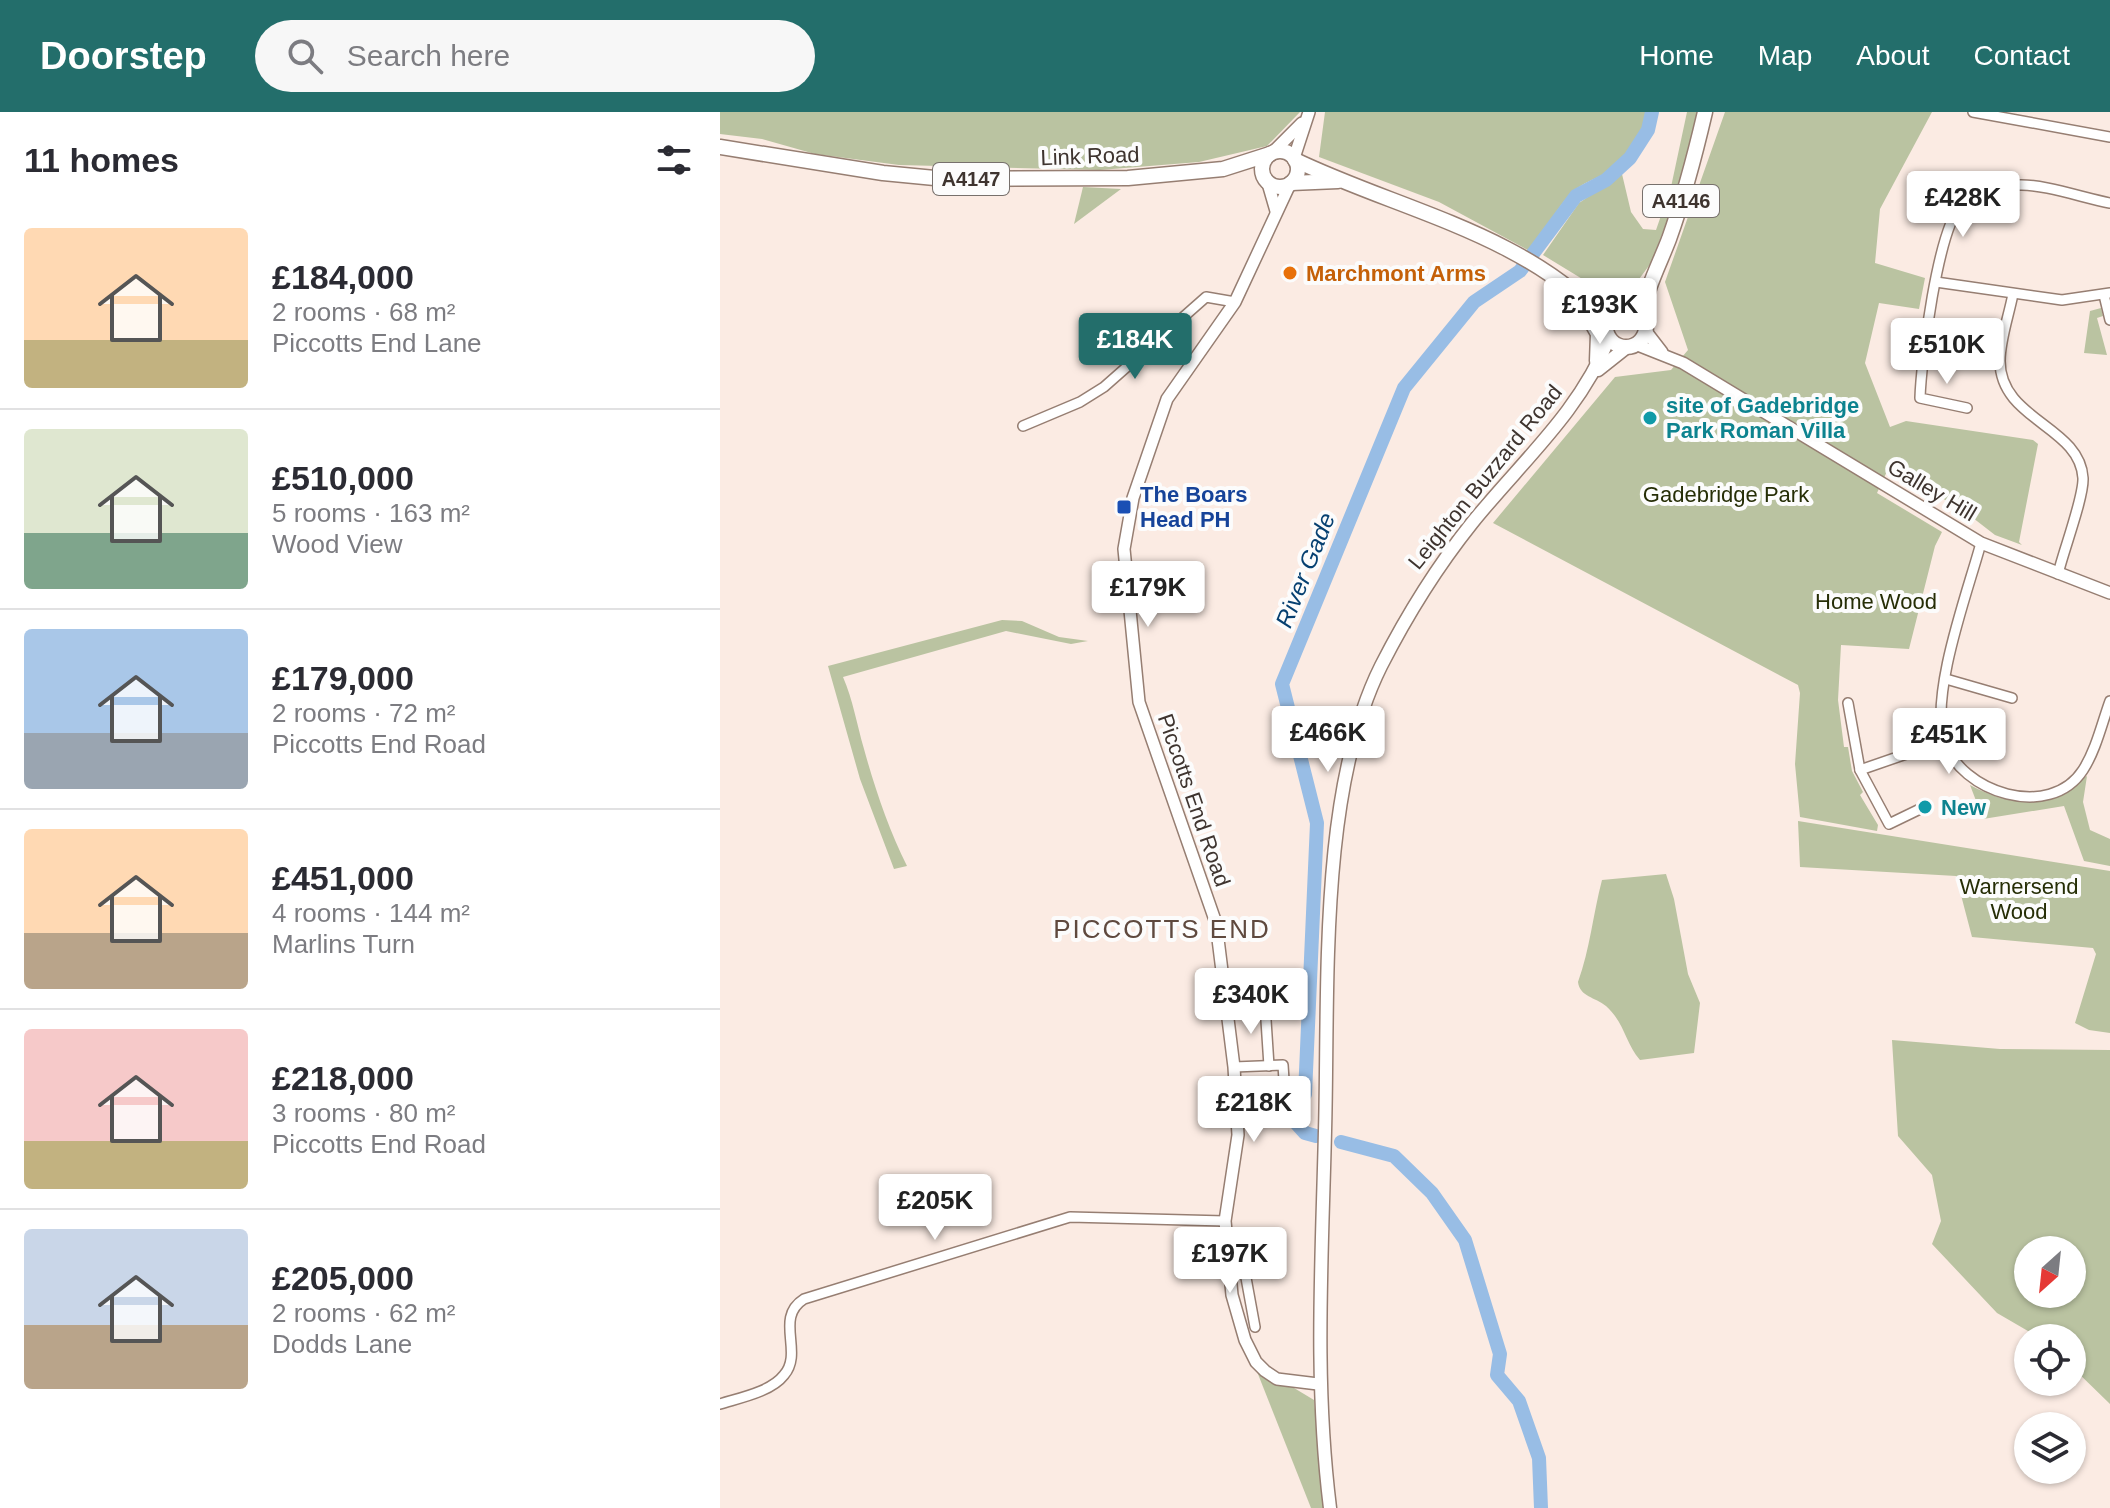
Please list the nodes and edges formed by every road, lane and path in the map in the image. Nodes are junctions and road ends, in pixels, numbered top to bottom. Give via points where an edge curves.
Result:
1 (1705, 112) edge
2 (1973, 112) edge
3 (1306, 117) edge
4 (2110, 137) edge
5 (720, 147) edge
6 (1271, 154) junction
7 (1294, 159) junction
8 (1223, 169) junction
9 (1267, 180) junction
10 (1342, 181) junction
11 (1291, 183) junction
12 (2110, 203) edge
13 (1277, 212) junction
14 (1936, 282) junction
15 (1567, 286) junction
16 (1647, 287) junction
17 (2013, 294) junction
18 (2107, 294) edge
19 (1583, 297) junction
20 (1235, 302) junction
21 (1623, 308) junction
22 (2110, 320) edge
23 (1644, 323) junction
24 (1608, 330) junction
25 (1631, 346) junction
26 (1662, 352) junction
27 (1596, 372) junction
28 (1967, 408) dead end
29 (1023, 426) dead end
30 (1981, 543) junction
31 (2058, 574) junction
32 (2110, 593) edge
33 (1946, 679) junction
34 (2012, 698) dead end
35 (2110, 701) edge
36 (1848, 703) dead end
37 (1944, 741) junction
38 (1860, 770) junction
39 (1920, 809) dead end
40 (1265, 1005) dead end
41 (1269, 1066) junction
42 (1234, 1067) junction
43 (1267, 1118) dead end
44 (1225, 1221) junction
45 (1225, 1244) junction
46 (1255, 1327) dead end
47 (1318, 1384) junction
48 (720, 1404) edge
49 (1330, 1508) edge

1 - 16 main road, A4146 via 1668,242
2 - 4 street
3 - 6 street
3 - 7 street
5 - 8 main road, Link Road / A4147 via 945,179 1113,179
6 - 7 main road, Link Road / A4147 via 1282,151
6 - 8 main road, Link Road / A4147
6 - 9 main road via 1263,166
7 - 10 main road, Link Road / A4147
7 - 11 main road via 1298,172
8 - 9 main road, Link Road / A4147
9 - 11 main road, Link Road / A4147 via 1278,186
9 - 13 street
10 - 11 main road, Link Road / A4147
10 - 15 main road, Link Road / A4147 via 1457,225
11 - 13 street, Piccotts End Road
12 - 14 street via 2020,185 1974,196 1959,206 1949,225
13 - 20 street, Piccotts End Road
14 - 17 street
14 - 28 street via 1920,398
15 - 19 main road, Link Road / A4147
15 - 27 main road via 1597,334
16 - 21 main road, A4146
16 - 23 main road, A4146
17 - 18 street via 2062,300
17 - 31 street via 2000,362 2007,385 2018,406 2068,446 2083,478
18 - 22 street
19 - 21 main road, Link Road / A4147
19 - 24 main road, Link Road / A4147
20 - 29 street via 1206,297 1104,387
20 - 42 street, Piccotts End Road via 1167,399 1133,498 1124,549 1139,702 1216,923
21 - 23 main road, Link Road
21 - 24 main road
23 - 25 main road
23 - 26 street, Galley Hill
24 - 25 main road
24 - 27 main road, Leighton Buzzard Road
25 - 26 street, Galley Hill
25 - 27 main road, Leighton Buzzard Road
26 - 30 street, Galley Hill
27 - 47 main road, Leighton Buzzard Road via 1554,433 1430,579 1380,669 1356,729 1339,828 1325,1029
30 - 31 street, Galley Hill
30 - 33 street
31 - 32 street, Galley Hill
33 - 34 street
33 - 37 street via 1941,705
35 - 37 street via 2083,771 2062,788 2033,798 2002,794 1968,774
36 - 38 street
37 - 38 street
38 - 39 street via 1889,824
40 - 41 street
41 - 42 street
41 - 43 street via 1283,1065 1286,1111
42 - 44 street, Piccotts End Road via 1238,1135
44 - 45 street, Piccotts End Road
44 - 48 street via 1070,1217 804,1299 790,1317 790,1361 784,1376
45 - 46 street via 1240,1245
45 - 47 street, Piccotts End Road via 1232,1295 1256,1362 1277,1379
47 - 49 main road, Leighton Buzzard Road

